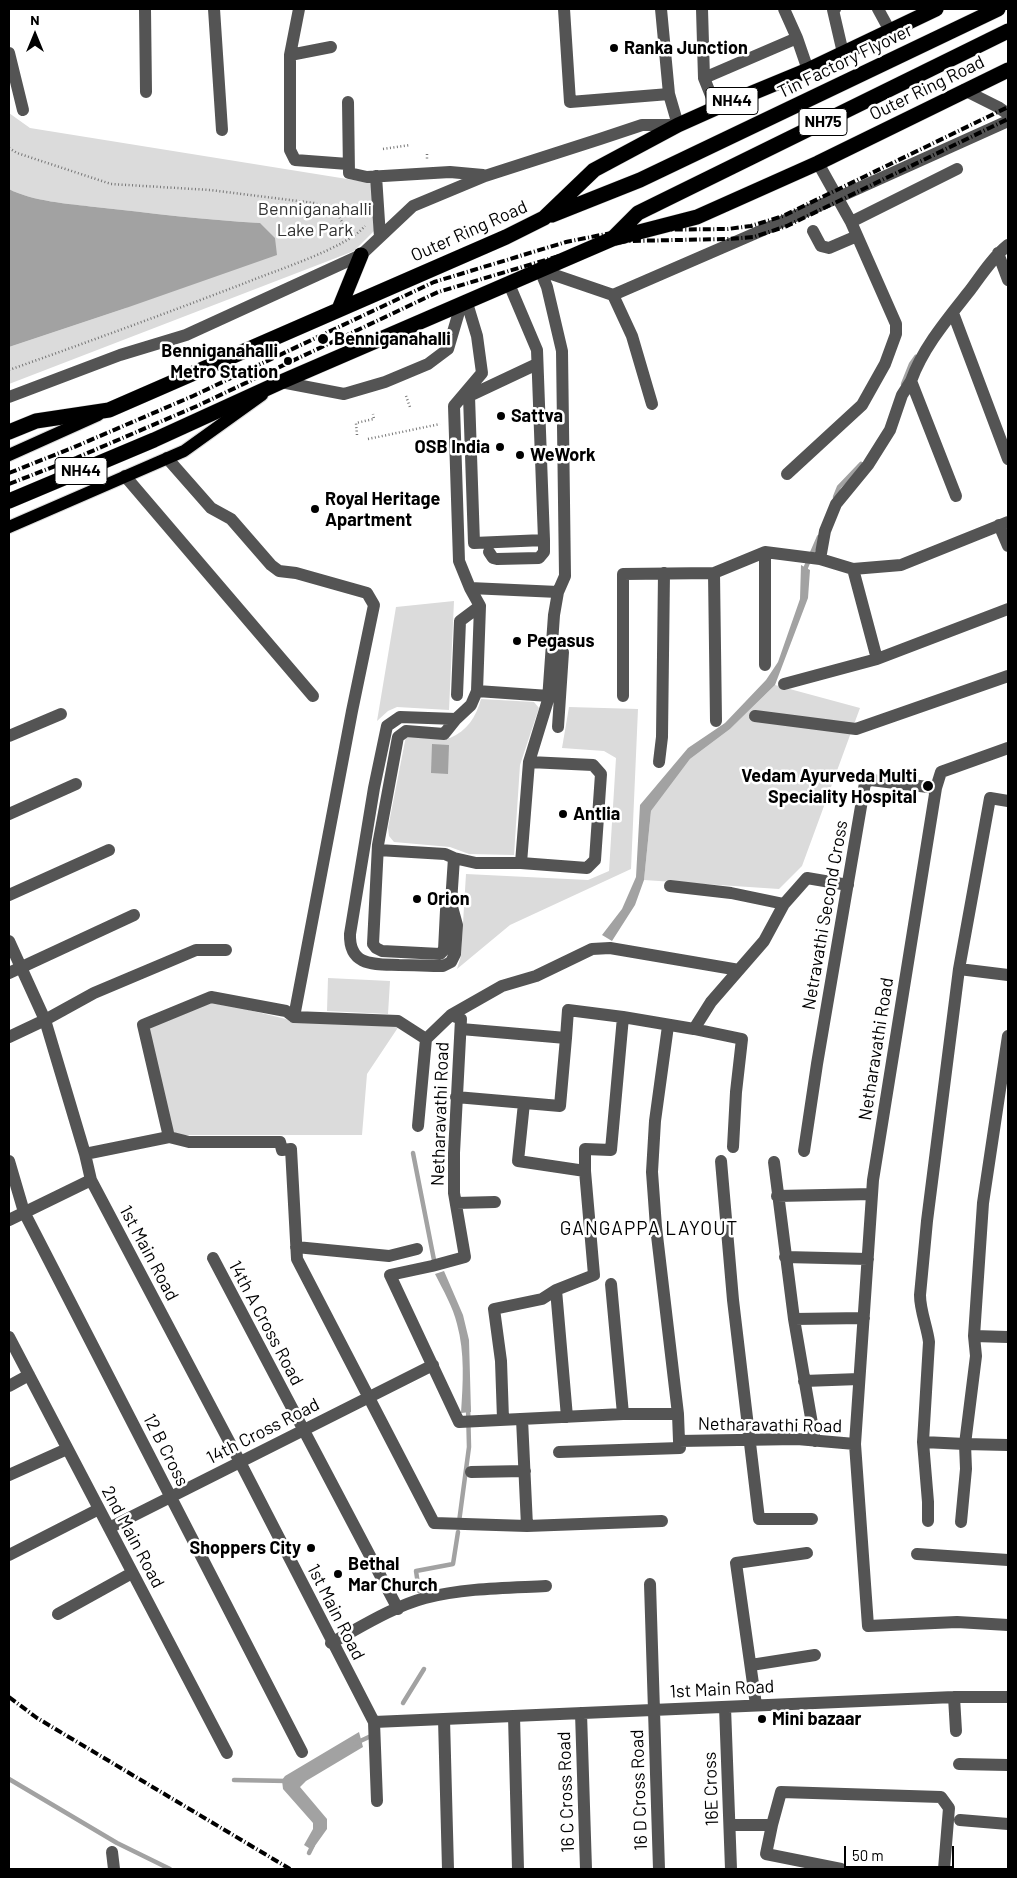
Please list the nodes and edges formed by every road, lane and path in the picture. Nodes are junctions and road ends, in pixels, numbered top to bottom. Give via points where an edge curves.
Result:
1 (145, 9) edge
2 (214, 9) edge
3 (299, 9) edge
4 (564, 9) edge
5 (661, 9) edge
6 (702, 9) edge
7 (784, 9) edge
8 (836, 9) edge
9 (878, 9) edge
10 (936, 9) edge
11 (998, 9) edge
12 (890, 31) junction
13 (1008, 31) edge
14 (797, 38) junction
15 (331, 47) dead end
16 (9, 53) edge
17 (843, 53) junction
18 (290, 56) junction
19 (808, 70) junction
20 (1008, 70) edge
21 (704, 78) junction
22 (964, 90) junction
23 (146, 92) dead end
24 (669, 94) junction
25 (348, 102) dead end
26 (716, 108) junction
27 (23, 110) dead end
28 (1008, 114) edge
29 (1008, 121) edge
30 (678, 126) junction
31 (222, 130) dead end
32 (410, 145) dead end
33 (9, 148) edge
34 (383, 149) dead end
35 (818, 163) junction
36 (348, 164) junction
37 (957, 170) dead end
38 (376, 176) junction
39 (485, 176) junction
40 (839, 197) junction
41 (544, 218) junction
42 (364, 220) dead end
43 (851, 222) junction
44 (812, 232) dead end
45 (857, 236) junction
46 (380, 237) junction
47 (351, 238) junction
48 (612, 239) junction
49 (1008, 245) edge
50 (998, 253) junction
51 (361, 255) junction
52 (540, 270) junction
53 (1008, 280) edge
54 (509, 284) junction
55 (612, 295) junction
56 (464, 304) junction
57 (339, 308) junction
58 (953, 313) junction
59 (538, 364) junction
60 (9, 370) edge
61 (911, 381) junction
62 (281, 382) junction
63 (406, 396) dead end
64 (9, 397) edge
65 (652, 404) dead end
66 (410, 408) dead end
67 (109, 410) junction
68 (373, 414) dead end
69 (440, 424) dead end
70 (9, 432) edge
71 (353, 436) dead end
72 (368, 439) dead end
73 (9, 455) edge
74 (167, 458) junction
75 (1008, 458) edge
76 (787, 474) dead end
77 (125, 476) junction
78 (956, 496) dead end
79 (9, 501) edge
80 (1004, 524) edge
81 (9, 527) edge
82 (544, 540) junction
83 (1008, 546) edge
84 (489, 552) dead end
85 (765, 552) junction
86 (818, 558) junction
87 (853, 569) junction
88 (664, 574) junction
89 (714, 574) junction
90 (470, 588) junction
91 (558, 592) junction
92 (480, 606) junction
93 (1008, 609) edge
94 (553, 640) junction
95 (877, 658) junction
96 (765, 665) dead end
97 (1008, 676) edge
98 (784, 684) dead end
99 (477, 691) junction
100 (457, 695) dead end
101 (313, 696) dead end
102 (549, 696) junction
103 (623, 696) dead end
104 (61, 714) dead end
105 (755, 716) dead end
106 (456, 719) junction
107 (716, 721) dead end
108 (558, 727) dead end
109 (9, 736) edge
110 (1008, 748) edge
111 (529, 762) junction
112 (659, 762) dead end
113 (76, 784) dead end
114 (936, 788) junction
115 (1008, 801) edge
116 (9, 814) edge
117 (109, 850) dead end
118 (378, 850) junction
119 (454, 858) junction
120 (521, 864) junction
121 (848, 885) junction
122 (670, 886) dead end
123 (9, 895) edge
124 (451, 903) junction
125 (784, 904) junction
126 (134, 914) dead end
127 (9, 941) edge
128 (226, 950) dead end
129 (959, 969) junction
130 (14, 970) edge
131 (739, 970) junction
132 (1008, 975) edge
133 (451, 1015) junction
134 (294, 1017) junction
135 (623, 1017) junction
136 (46, 1020) junction
137 (668, 1026) junction
138 (461, 1029) junction
139 (694, 1030) junction
140 (1008, 1036) edge
141 (9, 1037) edge
142 (566, 1038) junction
143 (426, 1040) junction
144 (456, 1097) junction
145 (524, 1103) junction
146 (418, 1126) dead end
147 (169, 1137) junction
148 (733, 1147) dead end
149 (804, 1151) dead end
150 (86, 1154) junction
151 (720, 1160) dead end
152 (9, 1161) edge
153 (774, 1162) dead end
154 (585, 1172) junction
155 (91, 1180) junction
156 (872, 1194) junction
157 (777, 1196) junction
158 (495, 1202) dead end
159 (456, 1203) junction
160 (24, 1212) junction
161 (9, 1220) edge
162 (417, 1250) dead end
163 (297, 1253) junction
164 (785, 1256) junction
165 (212, 1258) dead end
166 (868, 1260) junction
167 (611, 1284) dead end
168 (556, 1290) junction
169 (864, 1318) junction
170 (794, 1319) junction
171 (974, 1336) junction
172 (9, 1337) edge
173 (1008, 1337) edge
174 (433, 1365) junction
175 (29, 1375) junction
176 (860, 1378) junction
177 (804, 1381) junction
178 (9, 1386) edge
179 (369, 1398) junction
180 (623, 1414) junction
181 (678, 1414) junction
182 (567, 1417) junction
183 (503, 1419) junction
184 (522, 1419) junction
185 (303, 1431) junction
186 (679, 1440) junction
187 (815, 1440) junction
188 (750, 1441) junction
189 (923, 1442) junction
190 (855, 1444) junction
191 (965, 1444) junction
192 (1008, 1445) edge
193 (67, 1449) junction
194 (559, 1452) dead end
195 (240, 1462) junction
196 (525, 1471) junction
197 (471, 1472) dead end
198 (9, 1475) edge
199 (171, 1497) junction
200 (99, 1509) junction
201 (812, 1519) dead end
202 (662, 1521) dead end
203 (928, 1522) dead end
204 (960, 1522) dead end
205 (528, 1526) junction
206 (109, 1528) junction
207 (807, 1553) dead end
208 (917, 1554) dead end
209 (9, 1555) edge
210 (1008, 1560) edge
211 (132, 1573) junction
212 (650, 1584) dead end
213 (546, 1586) dead end
214 (398, 1608) junction
215 (58, 1614) dead end
216 (1008, 1625) edge
217 (332, 1643) junction
218 (815, 1655) dead end
219 (751, 1665) junction
220 (954, 1696) junction
221 (1008, 1698) edge
222 (756, 1705) junction
223 (725, 1707) junction
224 (654, 1710) junction
225 (581, 1713) junction
226 (514, 1716) junction
227 (444, 1719) junction
228 (374, 1722) junction
229 (956, 1731) dead end
230 (302, 1752) dead end
231 (227, 1753) dead end
232 (959, 1764) dead end
233 (1008, 1765) edge
234 (377, 1801) dead end
235 (960, 1820) dead end
236 (1008, 1824) edge
237 (730, 1825) junction
238 (772, 1825) junction
239 (112, 1852) dead end
240 (114, 1869) edge
241 (448, 1869) edge
242 (518, 1869) edge
243 (586, 1869) edge
244 (659, 1869) edge
245 (731, 1869) edge
246 (841, 1869) edge
247 (944, 1869) edge

1 - 23 street
2 - 31 street
3 - 18 street
4 - 24 street via 570,102
5 - 24 street
6 - 21 street
7 - 14 street
8 - 17 street via 832,10
9 - 12 street
10 - 12 highway, Outer Ring Road / NH44
11 - 41 highway, Tin Factory Flyover / NH75 via 640,180
12 - 17 highway, Outer Ring Road / NH44
13 - 48 highway, NH75 via 638,213
14 - 19 street
14 - 21 street
15 - 18 street
16 - 27 street
17 - 19 highway, Outer Ring Road / NH44
18 - 36 street via 289,130 290,150 295,160
19 - 26 highway, Outer Ring Road / NH44
20 - 22 highway, Outer Ring Road / NH44
21 - 26 street
22 - 28 street
22 - 35 highway, Outer Ring Road / NH44
24 - 30 street
25 - 36 street
26 - 30 highway, Outer Ring Road / NH44
29 - 40 street
30 - 39 street via 642,124
30 - 41 highway, Outer Ring Road / NH44 via 594,170
32 - 34 path
33 - 47 path via 111,184 210,190 314,203 336,211
35 - 40 street
35 - 48 highway, Outer Ring Road / NH44 via 697,217
36 - 38 street via 349,173
37 - 43 street
38 - 39 street via 450,172
38 - 46 street
39 - 46 street via 413,206
40 - 43 street
40 - 55 street
41 - 57 highway, Outer Ring Road / NH44
42 - 47 path via 365,227
43 - 45 street
44 - 45 street via 821,246 829,248
45 - 76 street via 896,324 896,334 885,364 862,404
46 - 51 street
47 - 60 path via 308,258
48 - 52 highway, Outer Ring Road / NH44
49 - 50 street
50 - 53 street
50 - 58 street
51 - 57 highway
51 - 64 street via 186,334
52 - 54 highway, Outer Ring Road / NH44
52 - 55 street
52 - 91 street via 562,351 565,576
54 - 56 highway, Outer Ring Road / NH44
54 - 59 street via 537,350
55 - 65 street via 632,336
56 - 62 highway, Outer Ring Road / NH44
56 - 62 street via 448,349 428,364 344,394
56 - 90 street via 477,336 482,373 454,406 459,561
57 - 67 highway, Outer Ring Road / NH44
58 - 61 street via 924,354
58 - 75 street
59 - 82 street
59 - 82 street via 468,396 474,543
61 - 78 street
61 - 86 street via 902,395 890,430 868,465 836,504
62 - 74 main road via 184,451
62 - 79 highway, NH44
63 - 66 path
67 - 70 highway, NH44 via 36,421
67 - 73 main road
68 - 71 path via 374,419 356,422 358,434
69 - 72 path
74 - 77 main road
74 - 134 street via 211,508 231,519 279,571 367,593 374,605
77 - 81 main road
77 - 101 street
80 - 83 street
80 - 87 street via 901,565
82 - 84 street via 544,552 539,558 497,559
85 - 86 street
85 - 89 street
85 - 96 street
86 - 87 street
87 - 95 street
88 - 89 street
88 - 103 street via 623,574
88 - 112 street
89 - 107 street
90 - 91 street
90 - 92 street
91 - 94 street
92 - 99 street
92 - 100 street via 460,621
93 - 95 street
94 - 102 street
94 - 108 street via 563,652
95 - 98 street
97 - 105 street via 856,729
99 - 102 street
99 - 106 street via 471,705
102 - 111 street
104 - 109 street
106 - 118 street via 444,734 406,731 398,737
106 - 124 street via 400,717 387,726 350,934 353,952 372,964 448,965 454,958 457,925
110 - 114 street, Netharavathi Road via 941,772
111 - 120 street
111 - 120 street via 592,765 601,774 595,860 587,868
113 - 116 street
114 - 121 street, Netravathi Second Cross via 871,780 865,783
114 - 156 street, Netharavathi Road
115 - 129 street via 990,798
117 - 123 street
118 - 119 street via 445,854
118 - 124 street via 372,940 379,950 440,954 444,950 446,910
119 - 120 street via 476,863
119 - 124 street
121 - 125 street via 807,878
121 - 149 street, Netravathi Second Cross
122 - 125 street via 731,893
125 - 131 street via 764,941
126 - 130 street
127 - 130 street, 1st Main Road
128 - 136 street via 196,950 94,993
129 - 132 street
129 - 189 street via 920,1295 929,1342
130 - 136 street, 1st Main Road
131 - 133 street via 610,948 592,949 536,976 502,986
131 - 139 street via 711,1002
133 - 138 street via 461,1019
133 - 143 street
134 - 143 street via 398,1022
134 - 147 street via 286,1011 211,997 143,1025
135 - 137 street
135 - 142 street via 568,1010
135 - 154 street via 611,1150 585,1149
136 - 141 street
136 - 150 street, 1st Main Road
137 - 139 street
137 - 181 street via 655,1121 652,1172
138 - 142 street
138 - 144 street, Netharavathi Road
139 - 148 street via 742,1039
140 - 171 street via 983,1203
142 - 145 street via 560,1106
143 - 146 street
144 - 145 street
144 - 159 street, Netharavathi Road
145 - 154 street via 518,1161
147 - 150 street
147 - 163 street via 189,1142 280,1142 282,1150 291,1149
150 - 155 street, 1st Main Road
151 - 188 street
152 - 160 street, 12 B Cross
153 - 157 street
154 - 168 street via 594,1274
155 - 160 street
155 - 195 street, 1st Main Road
156 - 157 street
156 - 166 street, Netharavathi Road
157 - 164 street
158 - 159 street
159 - 174 street, Netharavathi Road via 464,1257 390,1274
160 - 161 street
160 - 199 street, 12 B Cross
162 - 163 street via 389,1256
163 - 179 street
164 - 166 street
164 - 170 street
165 - 185 street, 14th A Cross Road
166 - 169 street, Netharavathi Road
167 - 180 street
168 - 182 street
168 - 183 street via 542,1299 494,1309 501,1361
169 - 170 street
169 - 176 street, Netharavathi Road
170 - 177 street
171 - 173 street
171 - 191 street via 976,1356
172 - 175 street, 2nd Main Road
174 - 179 street, 14th Cross Road
174 - 183 street, Netharavathi Road via 459,1422
175 - 178 street
175 - 193 street, 2nd Main Road
176 - 177 street
176 - 190 street, Netharavathi Road
177 - 187 street
179 - 185 street, 14th Cross Road
179 - 205 street via 434,1523
180 - 181 street, Netharavathi Road
180 - 182 street, Netharavathi Road
181 - 186 street, Netharavathi Road
182 - 184 street, Netharavathi Road
183 - 184 street, Netharavathi Road
184 - 196 street
185 - 195 street, 14th Cross Road
185 - 214 street, 14th A Cross Road
186 - 188 street, Netharavathi Road
186 - 194 street via 680,1448
187 - 188 street, Netharavathi Road
187 - 190 street, Netharavathi Road
188 - 201 street via 759,1519
189 - 191 street
189 - 203 street
190 - 216 street via 868,1626 956,1622
191 - 192 street
191 - 204 street via 966,1469
193 - 198 street
193 - 200 street, 2nd Main Road
195 - 199 street, 14th Cross Road
195 - 217 street, 1st Main Road
196 - 197 street
196 - 205 street
199 - 206 street, 14th Cross Road
199 - 230 street, 12 B Cross
200 - 206 street, 2nd Main Road
200 - 209 street
202 - 205 street
206 - 211 street, 2nd Main Road
207 - 219 street via 736,1563
208 - 210 street
211 - 215 street
211 - 231 street, 2nd Main Road
212 - 224 street, 16 D Cross Road
213 - 214 street via 480,1589 424,1598
214 - 217 street
217 - 228 street, 1st Main Road
218 - 219 street
219 - 222 street
220 - 221 street, 1st Main Road
220 - 222 street, 1st Main Road
220 - 229 street
222 - 223 street, 1st Main Road
223 - 224 street, 1st Main Road
223 - 237 street, 16E Cross
224 - 225 street, 1st Main Road
224 - 244 street, 16 D Cross Road
225 - 226 street, 1st Main Road
225 - 243 street, 16 C Cross Road
226 - 227 street, 1st Main Road
226 - 242 street
227 - 228 street, 1st Main Road
227 - 241 street
228 - 234 street
232 - 233 street
235 - 236 street
237 - 238 street
237 - 245 street, 16E Cross
238 - 246 street via 766,1854
238 - 247 street via 781,1792 942,1797 949,1808
239 - 240 street

